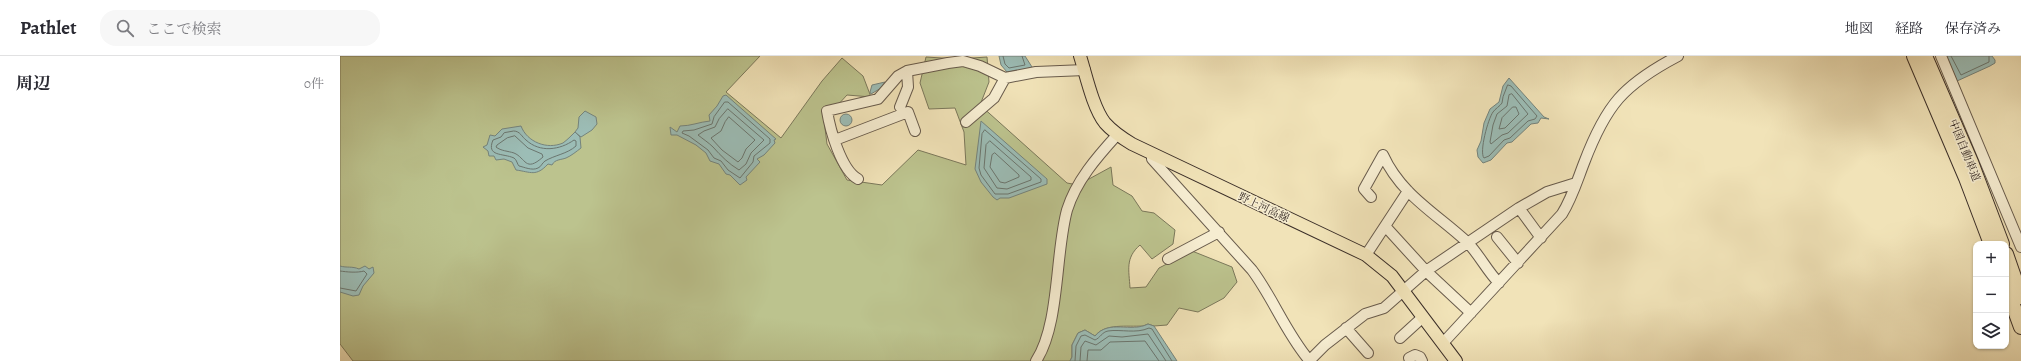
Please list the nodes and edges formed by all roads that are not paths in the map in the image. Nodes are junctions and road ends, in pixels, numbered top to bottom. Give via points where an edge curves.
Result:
1 (1080, 56) edge
2 (1678, 56) edge
3 (1914, 56) edge
4 (1926, 56) edge
5 (1941, 56) edge
6 (1085, 70) junction
7 (907, 71) junction
8 (1005, 78) junction
9 (900, 108) dead end
10 (966, 122) dead end
11 (915, 131) dead end
12 (1117, 135) junction
13 (835, 140) junction
14 (1152, 154) junction
15 (858, 179) dead end
16 (1576, 183) junction
17 (1408, 191) junction
18 (1371, 197) dead end
19 (1519, 208) junction
20 (1385, 226) junction
21 (1219, 232) junction
22 (1496, 237) dead end
23 (1541, 238) junction
24 (1990, 241) edge
25 (2001, 241) edge
26 (1467, 242) junction
27 (2021, 246) edge
28 (1366, 255) junction
29 (1168, 259) dead end
30 (2009, 262) edge
31 (1518, 263) junction
32 (1426, 271) junction
33 (1499, 283) junction
34 (1404, 292) junction
35 (2009, 294) edge
36 (2021, 296) edge
37 (1471, 314) junction
38 (1423, 317) junction
39 (2021, 327) edge
40 (1346, 328) junction
41 (1400, 338) dead end
42 (1444, 343) junction
43 (1368, 353) dead end
44 (1409, 358) dead end
45 (1309, 360) edge
46 (1036, 361) edge
47 (1422, 361) edge
48 (1456, 361) edge

1 - 6 main road, 野上河高線
2 - 16 street via 1634,82 1610,108 1597,130
3 - 24 highway, 中国自動車道
4 - 25 highway, 中国自動車道
5 - 27 street via 1985,166
6 - 8 street via 1036,72
6 - 12 main road, 野上河高線 via 1104,122
7 - 8 street via 963,61
7 - 9 street via 908,87
7 - 13 street via 898,76 878,99 827,111
8 - 10 street via 994,98
11 - 13 street via 908,112
12 - 14 main road, 野上河高線
12 - 46 street via 1096,158 1075,190 1067,210 1049,331
13 - 15 street via 850,172
14 - 21 street via 1152,159
14 - 28 main road, 野上河高線
16 - 19 street via 1547,192
16 - 23 street via 1572,199
17 - 18 street via 1390,170 1383,155 1364,189
17 - 20 street
17 - 26 street
19 - 23 street
19 - 26 street
20 - 28 street
20 - 32 street
21 - 29 street
21 - 45 street via 1262,283
22 - 31 street
23 - 31 street
26 - 32 street
26 - 33 street
28 - 34 main road, 野上河高線 via 1392,276
30 - 36 highway
31 - 33 street
32 - 34 street
32 - 37 street
33 - 37 street
34 - 38 main road, 野上河高線
34 - 40 street via 1384,308 1364,314
35 - 39 highway
37 - 42 street
38 - 41 street
38 - 42 main road, 野上河高線
40 - 43 street
40 - 45 street
42 - 48 main road, 野上河高線
44 - 47 street via 1415,355

